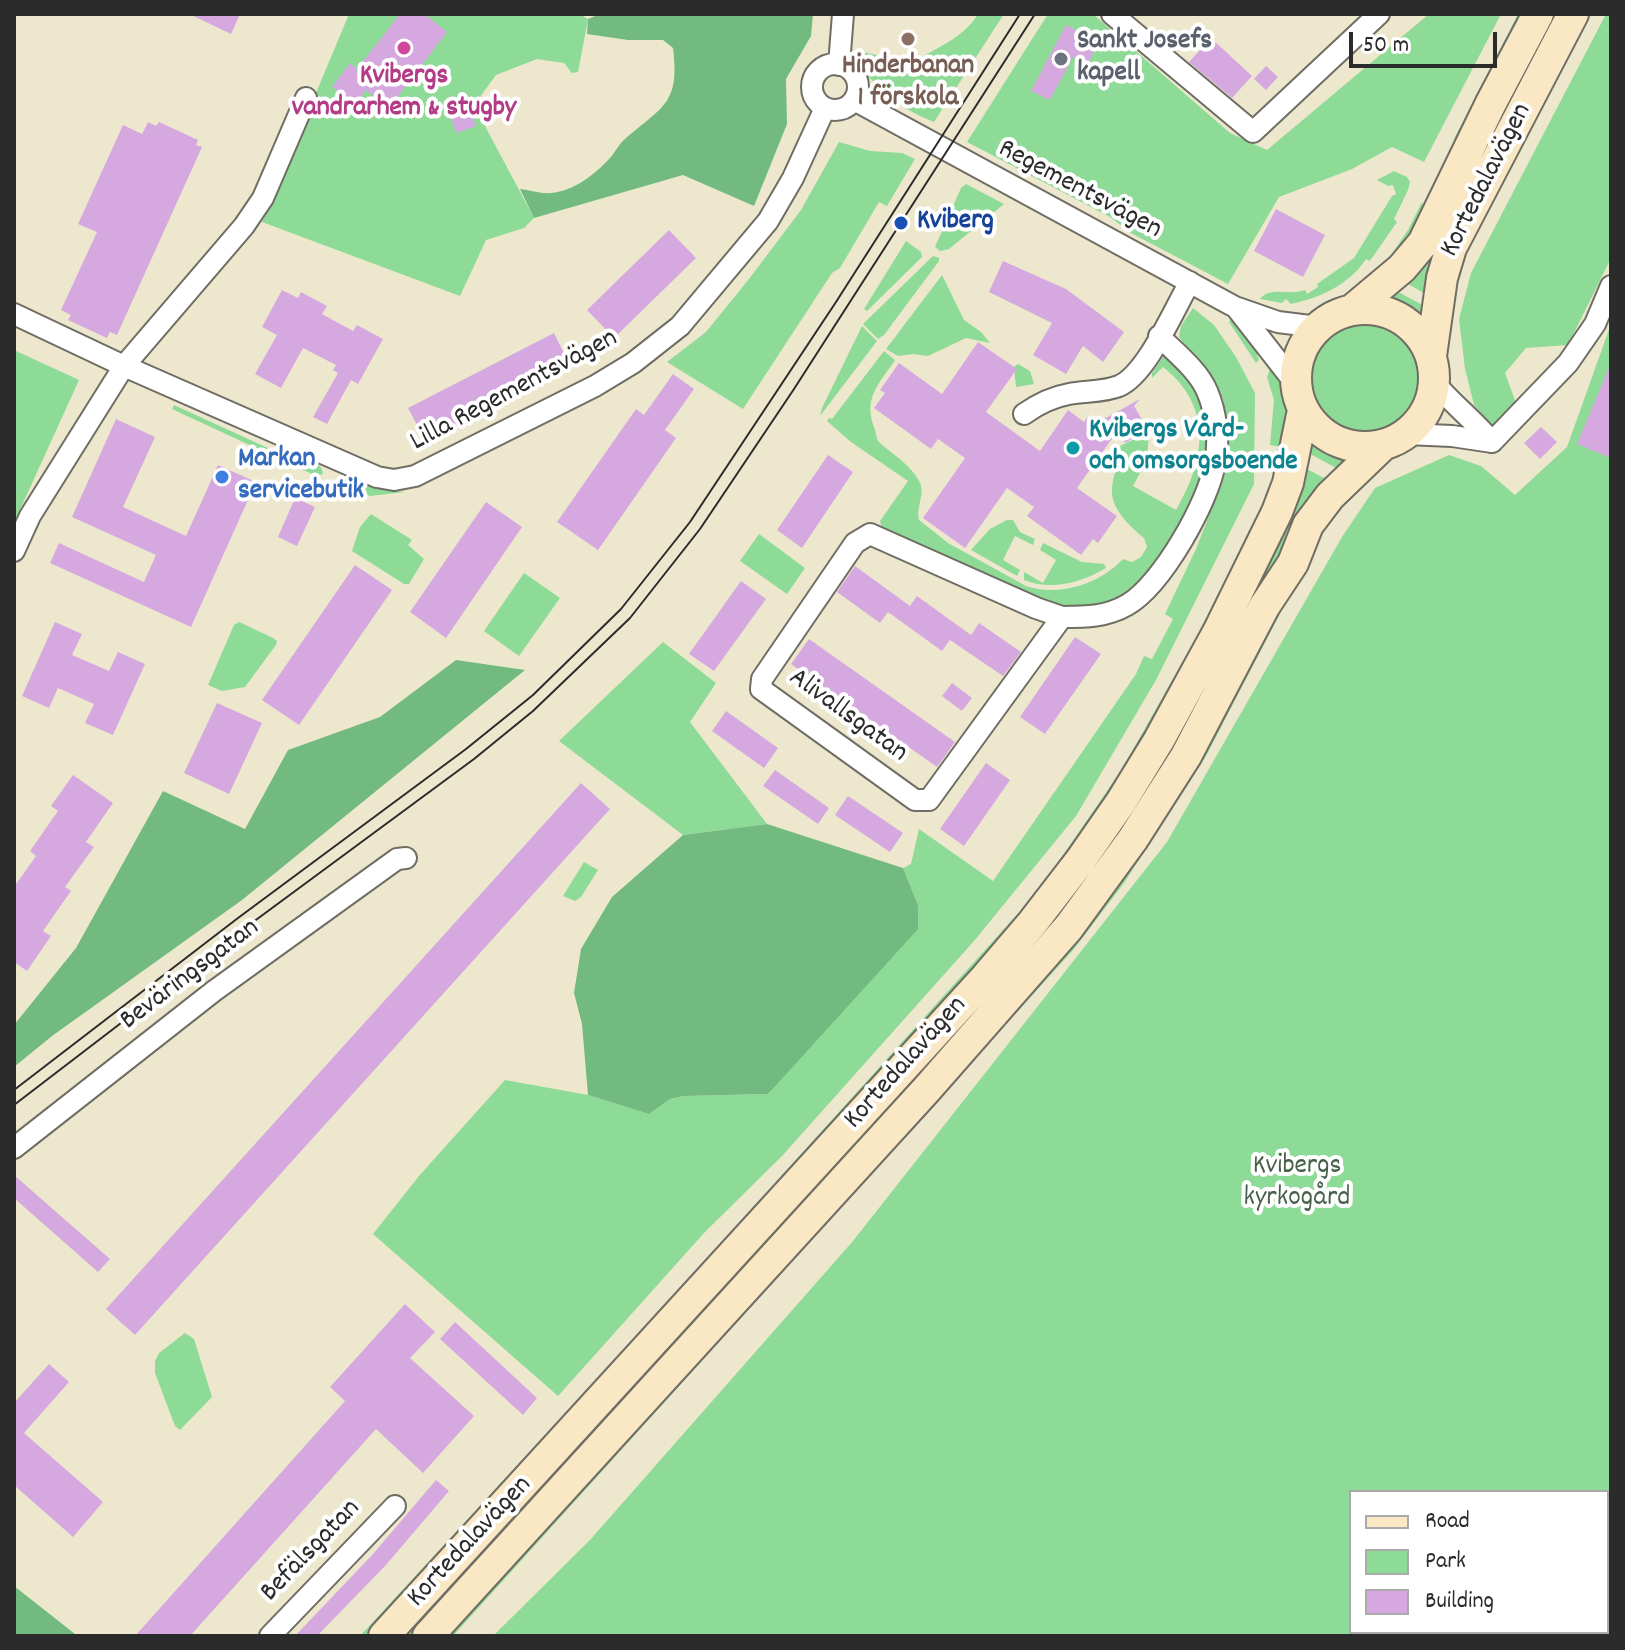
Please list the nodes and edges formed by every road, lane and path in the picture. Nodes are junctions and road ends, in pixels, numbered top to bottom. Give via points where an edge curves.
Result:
1 (843, 14) edge
2 (1112, 14) edge
3 (1379, 14) edge
4 (1538, 14) edge
5 (1573, 14) edge
6 (839, 65) junction
7 (306, 98) dead end
8 (854, 100) junction
9 (825, 108) junction
10 (1190, 282) junction
11 (1611, 286) edge
12 (1235, 307) junction
13 (1352, 310) junction
14 (14, 314) edge
15 (1318, 327) junction
16 (1159, 336) junction
17 (124, 366) junction
18 (1433, 369) junction
19 (1299, 396) junction
20 (1024, 414) dead end
21 (1394, 440) junction
22 (1492, 442) junction
23 (14, 551) edge
24 (1062, 617) junction
25 (406, 858) dead end
26 (14, 1148) edge
27 (395, 1506) dead end
28 (270, 1636) edge
29 (384, 1636) edge
30 (428, 1636) edge

1 - 6 street
2 - 3 street via 1253,132
4 - 13 main road, Kortedalavägen via 1423,243
5 - 18 main road, Kortedalavägen via 1451,248 1442,278
6 - 8 street via 857,80
6 - 9 street via 824,67 813,82 815,97
7 - 17 street via 263,198 244,226
8 - 9 street via 843,109
8 - 10 street, Regementsvägen
9 - 17 street, Lilla Regementsvägen via 768,221 680,326 595,386 415,476 377,477
10 - 12 street, Regementsvägen
10 - 16 street
11 - 22 street via 1595,324 1568,363
12 - 15 street, Regementsvägen via 1278,322
12 - 19 street, Regementsvägen via 1277,357
13 - 15 main road, Kortedalavägen
13 - 18 main road via 1372,309 1400,319 1416,331
14 - 17 street, Lilla Regementsvägen
15 - 19 main road, Kortedalavägen via 1298,357
16 - 20 street via 1123,385 1043,401
16 - 24 street, Alivallsgatan via 1206,388 1216,429 1214,470 1150,588 1111,613
17 - 23 street via 30,516
18 - 21 main road, Kortedalavägen via 1425,414
18 - 22 street via 1453,405
19 - 21 main road via 1320,432 1336,442 1354,447
19 - 29 main road, Kortedalavägen via 1288,483 1255,560 1100,834 975,988
21 - 22 street via 1452,436
21 - 30 main road, Kortedalavägen via 1330,496 1304,531 1293,563 1264,607 1186,756 1069,927
24 - 24 street, Alivallsgatan via 870,534 855,543 762,679 761,689 915,800 929,800
25 - 26 street, Beväringsgatan via 397,859 214,991
27 - 28 street, Befälsgatan

